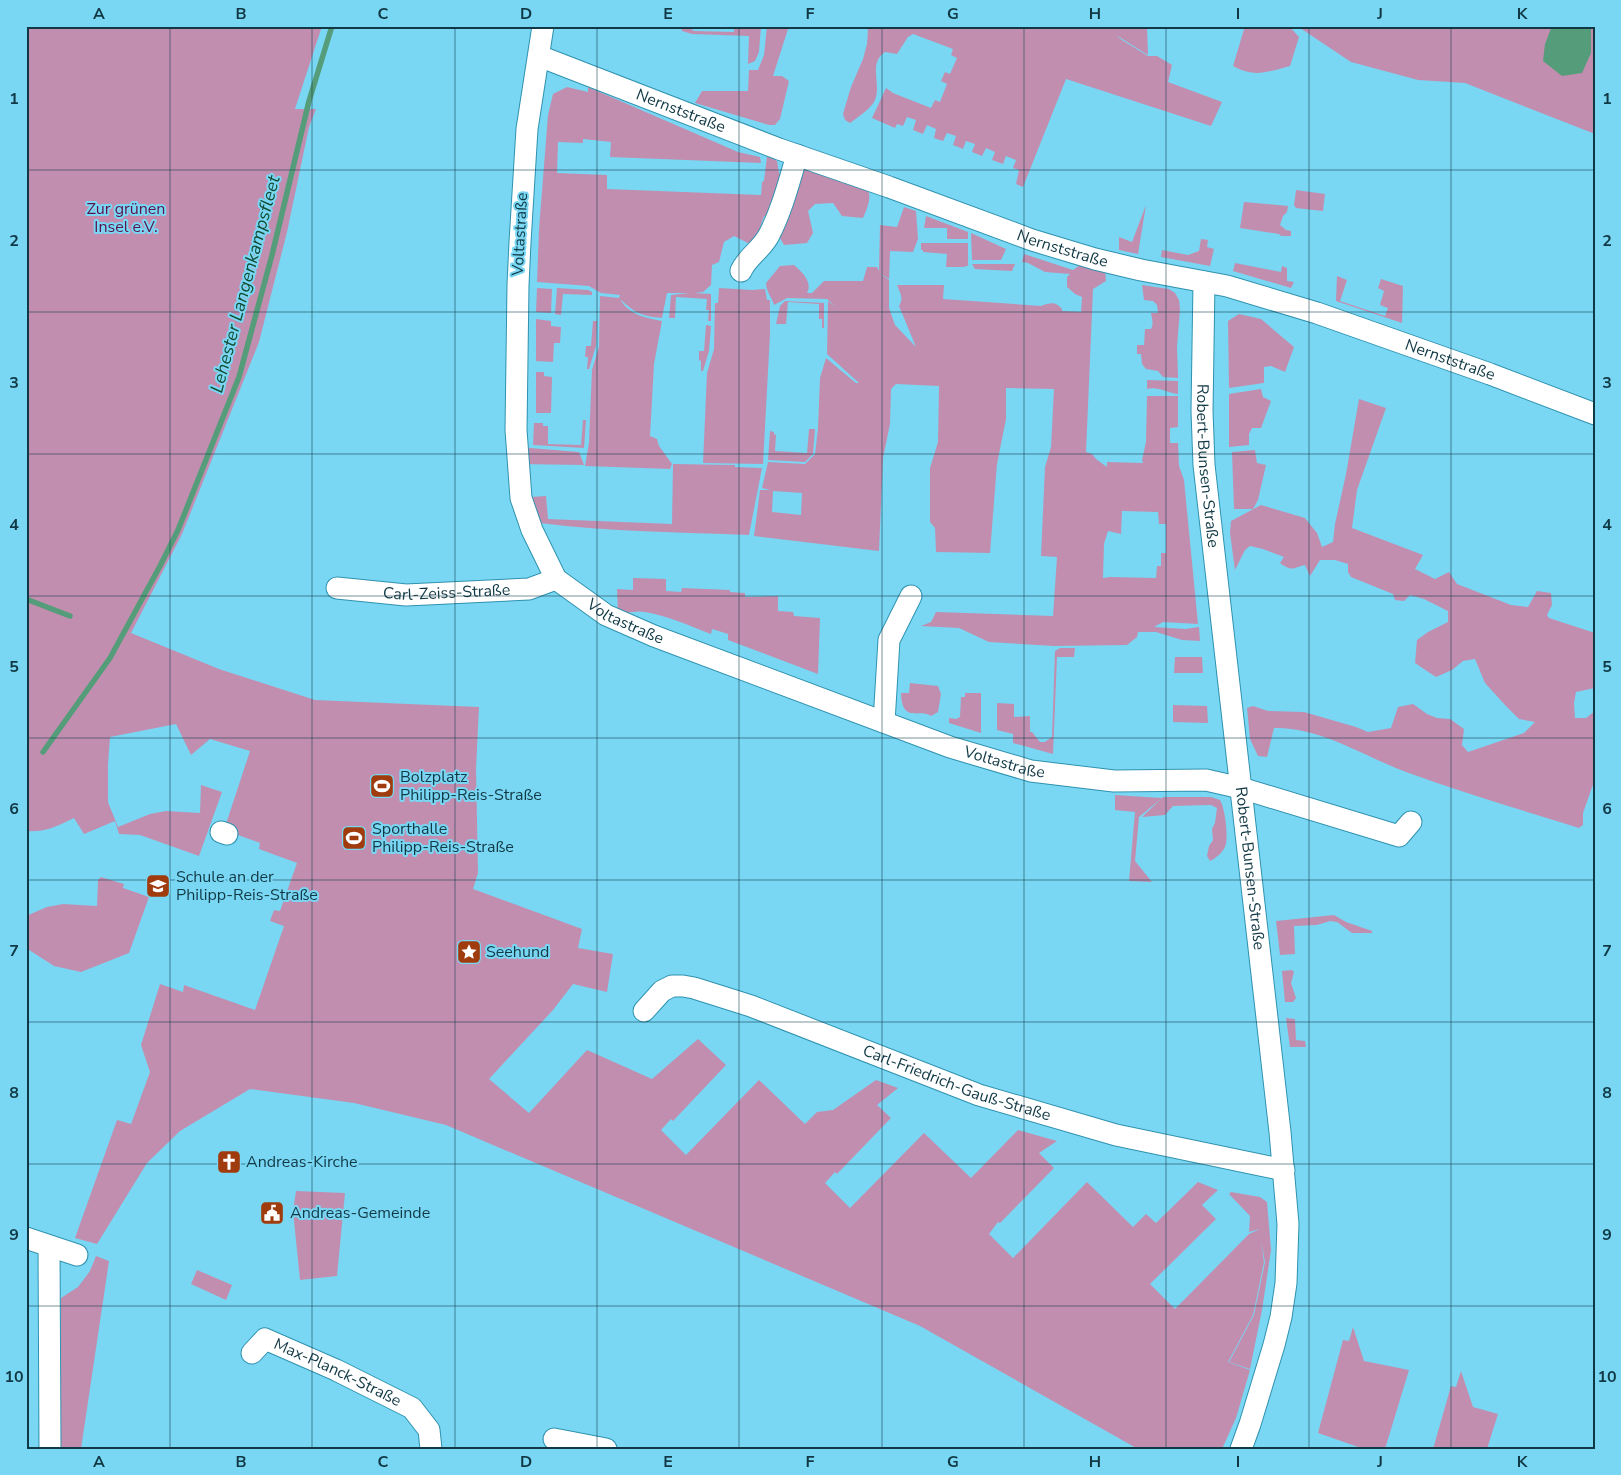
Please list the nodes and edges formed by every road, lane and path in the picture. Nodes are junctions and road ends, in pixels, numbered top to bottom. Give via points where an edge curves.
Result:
1 (543, 26) edge
2 (539, 56) junction
3 (797, 155) junction
4 (741, 271) dead end
5 (1204, 282) junction
6 (1595, 414) edge
7 (556, 579) junction
8 (337, 588) dead end
9 (912, 596) dead end
10 (884, 722) junction
11 (1242, 788) junction
12 (1411, 822) dead end
13 (644, 1011) dead end
14 (1284, 1170) junction
15 (26, 1238) edge
16 (49, 1246) junction
17 (77, 1255) dead end
18 (252, 1353) dead end
19 (554, 1439) dead end
20 (50, 1449) edge
21 (431, 1449) edge
22 (606, 1449) edge
23 (1241, 1449) edge

1 - 2 street, Voltastraße
2 - 3 street, Nernststraße
2 - 7 street, Voltastraße via 526,129 523,170 516,430 521,498 532,530
3 - 4 street via 769,236
3 - 5 street, Nernststraße via 1032,240 1095,259
5 - 6 street, Nernststraße via 1317,314
5 - 11 street, Robert-Bunsen-Straße via 1204,464
7 - 8 street, Carl-Zeiss-Straße via 529,589 406,595
7 - 10 street, Voltastraße via 606,615 631,627
9 - 10 street via 889,640
10 - 11 street, Voltastraße via 950,747 1031,771 1114,781 1206,780
11 - 12 street, Voltastraße via 1399,836
11 - 14 street, Robert-Bunsen-Straße
13 - 14 street, Carl-Friedrich-Gauß-Straße via 654,998 672,986 694,988 751,1006 979,1095 1116,1135
14 - 23 street, Robert-Bunsen-Straße via 1288,1224 1284,1304
15 - 16 street
16 - 17 street
16 - 20 street
18 - 21 street, Max-Planck-Straße via 265,1339 412,1408 428,1430
19 - 22 street

